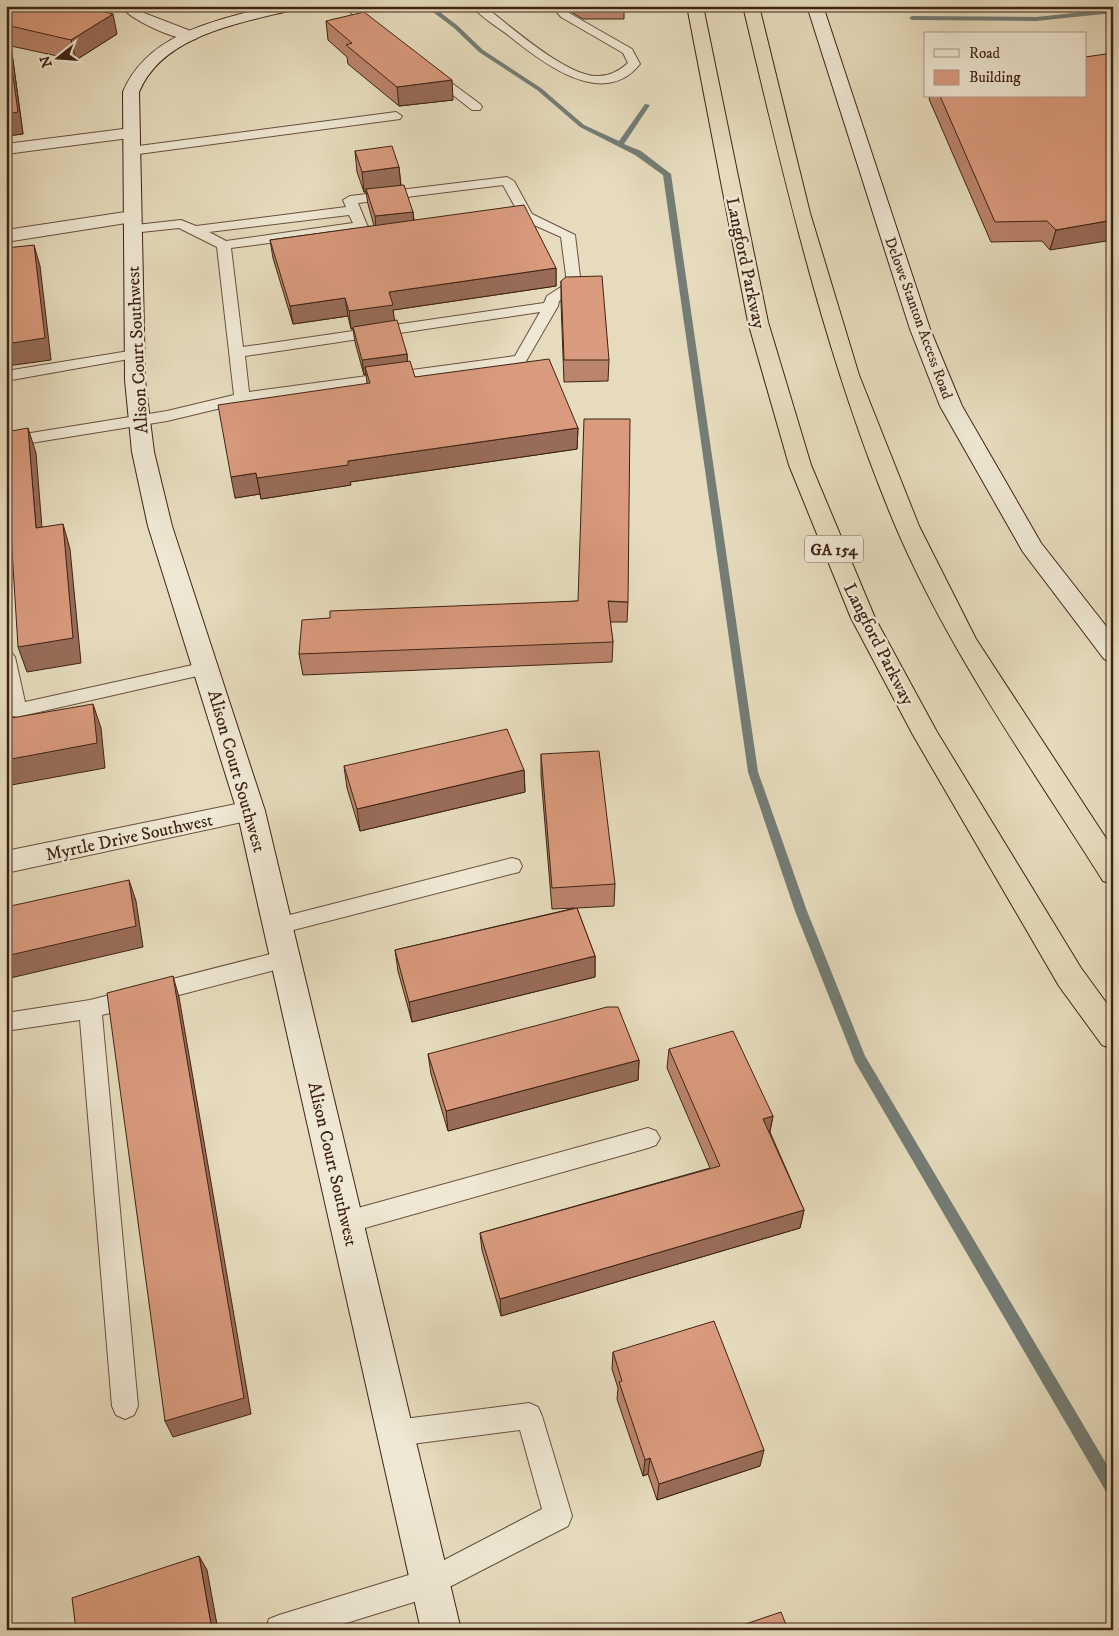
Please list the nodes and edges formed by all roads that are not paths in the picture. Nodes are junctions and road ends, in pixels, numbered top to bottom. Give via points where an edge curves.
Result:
1 (128, 6) edge
2 (291, 6) edge
3 (348, 6) edge
4 (477, 6) edge
5 (557, 6) edge
6 (695, 6) edge
7 (751, 6) edge
8 (815, 6) edge
9 (190, 36) junction
10 (386, 36) edge
11 (423, 66) edge
12 (476, 108) dead end
13 (396, 116) dead end
14 (131, 142) junction
15 (6, 149) edge
16 (352, 205) junction
17 (527, 217) junction
18 (488, 222) edge
19 (132, 223) junction
20 (360, 226) junction
21 (195, 230) junction
22 (400, 234) edge
23 (6, 236) edge
24 (224, 245) junction
25 (551, 306) junction
26 (236, 353) junction
27 (135, 354) junction
28 (6, 376) edge
29 (242, 398) junction
30 (139, 420) junction
31 (6, 442) edge
32 (1113, 653) edge
33 (6, 657) edge
34 (206, 668) junction
35 (251, 811) junction
36 (6, 862) edge
37 (512, 866) dead end
38 (1113, 873) edge
39 (278, 926) junction
40 (286, 959) junction
41 (90, 1010) junction
42 (6, 1022) edge
43 (1113, 1036) edge
44 (648, 1138) dead end
45 (347, 1222) junction
46 (125, 1406) dead end
47 (396, 1433) junction
48 (430, 1583) junction
49 (279, 1629) edge
50 (441, 1630) edge

1 - 9 street via 139,16
2 - 9 street, Alison Court Southwest
3 - 10 lane
4 - 5 lane via 567,72 590,80 603,79 634,64 628,51 565,15
6 - 43 highway, Langford Parkway / GA 154 via 758,322 803,474 862,618 926,735 1070,976
7 - 38 highway via 801,213 849,375 907,526 964,641
8 - 32 street, Delowe Stanton Access Road via 920,329 951,406 1031,547
9 - 14 street, Alison Court Southwest via 142,70 131,92
11 - 12 lane
13 - 14 lane
14 - 15 street
14 - 19 street, Alison Court Southwest
16 - 17 lane via 507,181
16 - 20 lane
16 - 21 lane
17 - 18 lane
17 - 25 lane via 568,235 574,285 552,299
19 - 21 lane via 181,224
19 - 23 street
19 - 27 street, Alison Court Southwest
20 - 22 lane via 370,238
20 - 24 lane
21 - 24 lane
24 - 26 lane
25 - 26 lane
25 - 29 lane via 520,360
26 - 29 lane
27 - 28 lane
27 - 30 street, Alison Court Southwest
29 - 30 lane
30 - 31 lane
30 - 34 street, Alison Court Southwest via 160,526
33 - 34 lane via 17,710
34 - 35 street, Alison Court Southwest
35 - 36 street, Myrtle Drive Southwest
35 - 39 street, Alison Court Southwest
37 - 39 lane
39 - 40 street, Alison Court Southwest
40 - 41 lane
40 - 45 street, Alison Court Southwest
41 - 42 lane
41 - 46 lane
44 - 45 lane
45 - 47 street, Alison Court Southwest
47 - 48 street, Alison Court Southwest
47 - 48 lane via 529,1416 558,1516
48 - 49 lane
48 - 50 street, Alison Court Southwest

